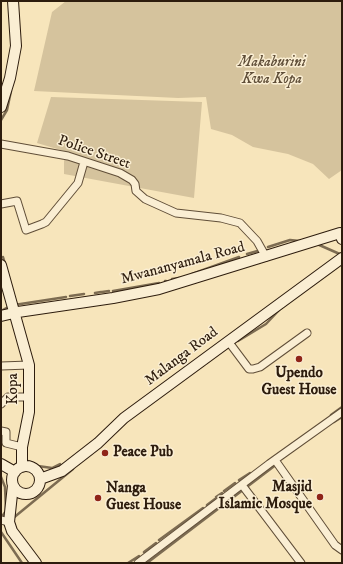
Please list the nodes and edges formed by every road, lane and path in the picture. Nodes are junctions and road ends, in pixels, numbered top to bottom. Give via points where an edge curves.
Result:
1 (13, 1) edge
2 (1, 107) edge
3 (1, 144) edge
4 (84, 162) junction
5 (1, 204) edge
6 (342, 239) edge
7 (266, 257) junction
8 (342, 258) edge
9 (1, 264) edge
10 (14, 313) junction
11 (1, 316) edge
12 (307, 333) dead end
13 (228, 341) junction
14 (29, 365) junction
15 (1, 366) edge
16 (30, 397) junction
17 (1, 404) edge
18 (342, 412) edge
19 (1, 431) edge
20 (22, 447) junction
21 (275, 460) junction
22 (1, 464) edge
23 (18, 470) junction
24 (40, 480) junction
25 (13, 484) junction
26 (242, 485) junction
27 (24, 494) junction
28 (7, 519) edge
29 (342, 550) edge
30 (36, 563) edge
31 (138, 563) edge
32 (301, 563) edge

1 - 2 street via 16,46
3 - 4 street, Police Street via 44,151
4 - 5 street via 78,183 46,222 26,230 16,201
4 - 7 street, Police Street via 127,176 135,184 136,191 145,199 176,214 222,218 240,223 257,241
6 - 7 street, Mwananyamala Road via 340,233
7 - 10 street, Mwananyamala Road via 159,289
8 - 13 street, Malanga Road
9 - 10 street, Kopa
10 - 11 street, Mwananyamala Road
10 - 14 street, Kopa
12 - 13 street via 254,369 248,369
13 - 24 street, Malanga Road via 124,418 62,471
14 - 15 street
14 - 16 street, Kopa
16 - 17 street via 8,397
16 - 20 street, Kopa
18 - 21 street
19 - 20 street via 6,432 6,443
20 - 23 street, Kopa
21 - 26 street
21 - 29 street via 335,545
22 - 23 street
23 - 24 street via 27,466 36,470
23 - 25 street
24 - 27 street via 36,491
25 - 27 street via 17,491
25 - 28 street
26 - 31 street
26 - 32 street
27 - 28 street
28 - 30 street via 15,535

